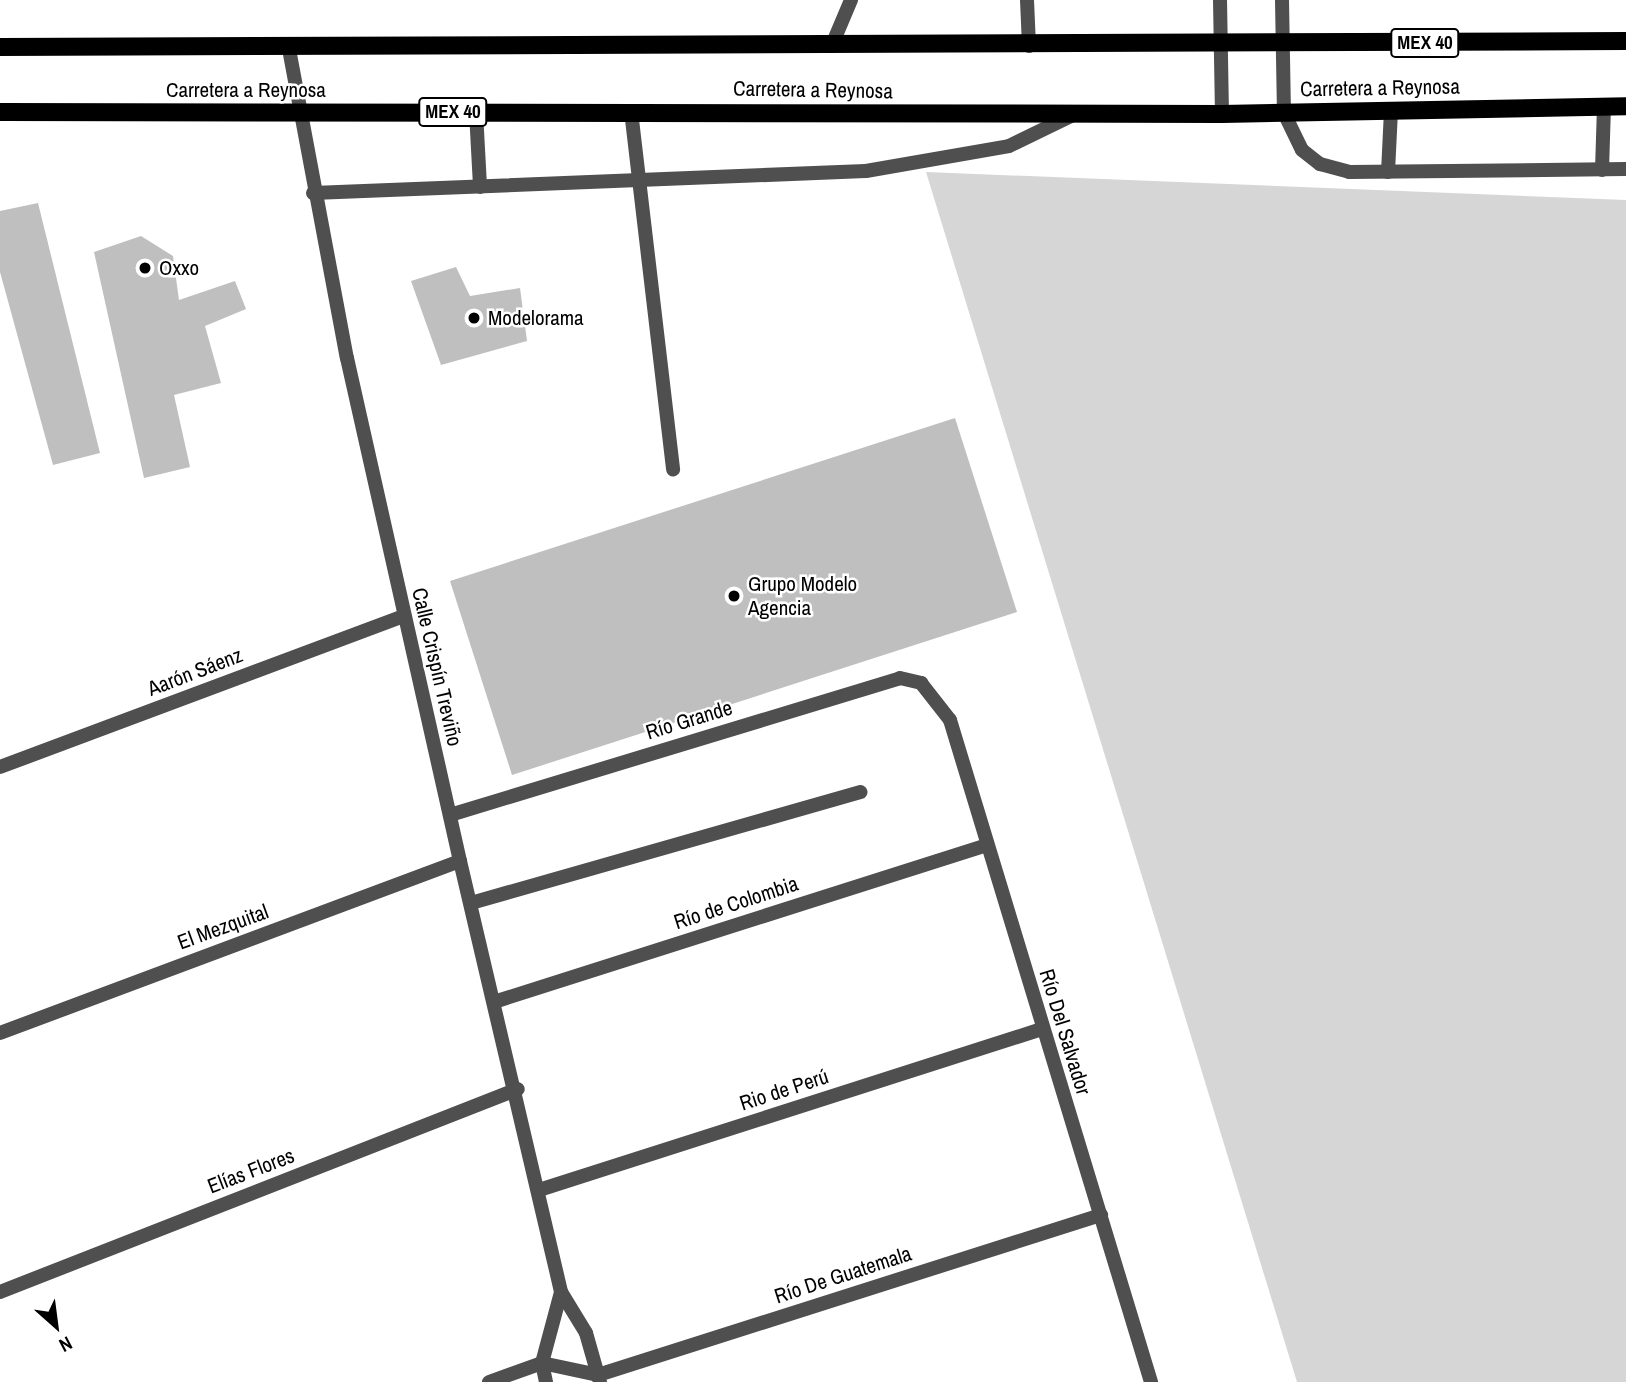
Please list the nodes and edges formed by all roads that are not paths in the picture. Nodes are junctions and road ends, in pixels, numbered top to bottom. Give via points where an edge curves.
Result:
1 (851, 0) edge
2 (1027, 0) edge
3 (1220, 0) edge
4 (1282, 0) edge
5 (1626, 41) edge
6 (832, 45) junction
7 (1285, 45) junction
8 (1029, 46) junction
9 (1224, 46) junction
10 (0, 47) edge
11 (289, 48) junction
12 (1604, 106) junction
13 (1626, 106) edge
14 (1391, 110) junction
15 (631, 111) junction
16 (0, 112) edge
17 (476, 112) junction
18 (297, 113) junction
19 (1284, 113) junction
20 (1076, 114) junction
21 (1222, 114) junction
22 (1626, 169) edge
23 (1602, 170) junction
24 (1388, 172) junction
25 (639, 180) junction
26 (480, 187) junction
27 (313, 193) junction
28 (673, 470) dead end
29 (404, 616) junction
30 (936, 697) joint
31 (0, 767) edge
32 (861, 792) dead end
33 (450, 815) junction
34 (987, 845) junction
35 (460, 861) junction
36 (471, 903) junction
37 (497, 1001) junction
38 (1042, 1029) junction
39 (0, 1033) edge
40 (518, 1089) junction
41 (538, 1190) junction
42 (1101, 1215) junction
43 (0, 1292) edge
44 (561, 1292) junction
45 (542, 1363) junction
46 (599, 1379) edge
47 (489, 1382) edge
48 (546, 1382) edge
49 (1151, 1382) edge

1 - 6 street
2 - 8 street
3 - 9 street
4 - 7 street
5 - 7 main road, Carretera a Reynosa / MEX 40
6 - 8 main road, Carretera a Reynosa / MEX 40
6 - 11 main road, Carretera a Reynosa / MEX 40
7 - 9 main road, Carretera a Reynosa / MEX 40
7 - 19 street
8 - 9 main road, Carretera a Reynosa / MEX 40
9 - 21 street
10 - 11 main road, Carretera a Reynosa / MEX 40
11 - 18 street, Calle Crispín Treviño
12 - 13 main road, Carretera a Reynosa / MEX 40
12 - 14 main road, Carretera a Reynosa / MEX 40
12 - 23 street
14 - 19 main road, Carretera a Reynosa / MEX 40
14 - 24 street
15 - 17 main road, Carretera a Reynosa / MEX 40
15 - 20 main road, Carretera a Reynosa / MEX 40
15 - 25 street
16 - 18 main road, Carretera a Reynosa / MEX 40
17 - 18 main road, Carretera a Reynosa / MEX 40
17 - 26 street
18 - 27 street, Calle Crispín Treviño
19 - 21 main road, Carretera a Reynosa / MEX 40
19 - 24 street via 1292,137 1320,164
20 - 21 main road, Carretera a Reynosa / MEX 40
20 - 25 street via 1009,146 965,157 866,170
22 - 23 street
23 - 24 street
25 - 26 street
25 - 28 street
26 - 27 street
27 - 29 street, Calle Crispín Treviño
29 - 31 street, Aarón Sáenz
29 - 33 street, Calle Crispín Treviño
30 - 33 street, Río Grande via 900,678
30 - 34 street, Río Del Salvador via 950,720
32 - 36 street
33 - 35 street, Calle Crispín Treviño
34 - 37 street, Río de Colombia
34 - 38 street, Río Del Salvador
35 - 36 street, Calle Crispín Treviño
35 - 39 street, El Mezquital
36 - 37 street, Calle Crispín Treviño
37 - 40 street, Calle Crispín Treviño
38 - 41 street, Rio de Perú
38 - 42 street, Río Del Salvador
40 - 41 street, Calle Crispín Treviño
40 - 43 street, Elías Flores
41 - 44 street, Calle Crispín Treviño
42 - 46 street, Río De Guatemala
42 - 49 street, Río Del Salvador
44 - 45 street, Calle Crispín Treviño
44 - 46 street, Calle Crispín Treviño via 586,1333
45 - 46 street
45 - 47 street
45 - 48 street, Calle Crispín Treviño

